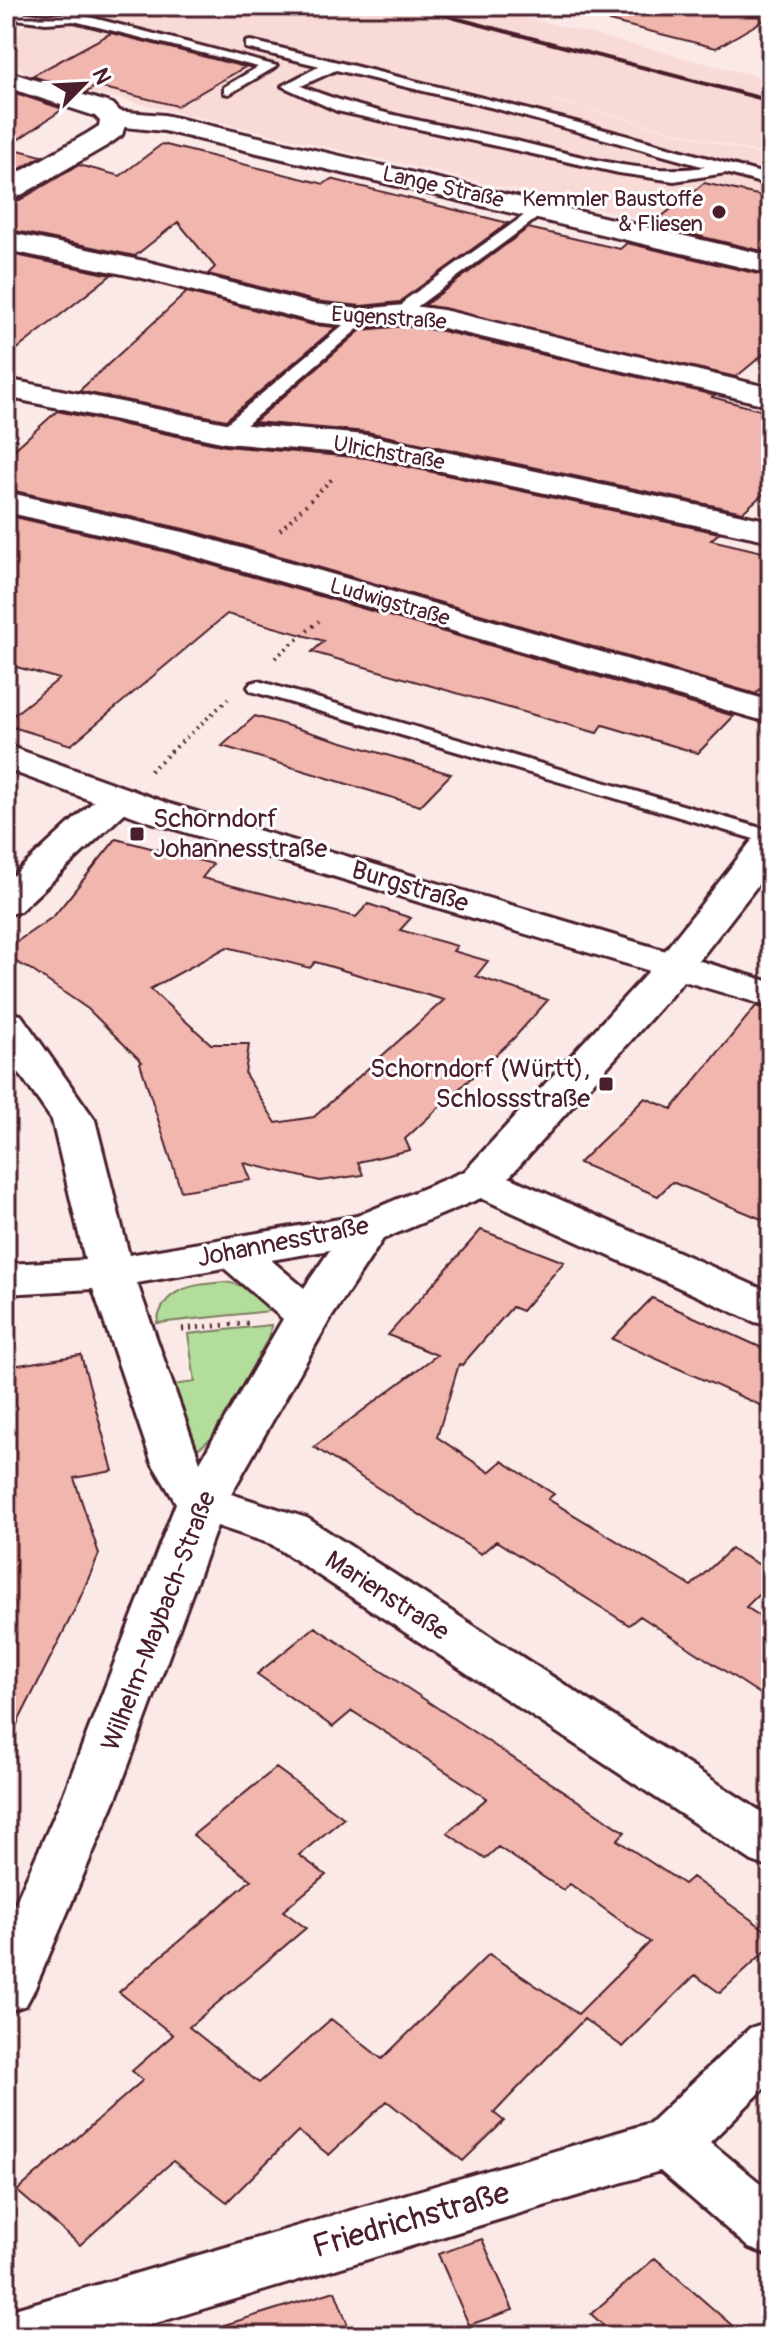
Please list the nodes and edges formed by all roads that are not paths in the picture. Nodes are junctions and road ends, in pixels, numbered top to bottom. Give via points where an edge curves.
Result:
1 (88, 6) edge
2 (11, 12) edge
3 (334, 65) junction
4 (6, 79) edge
5 (229, 90) dead end
6 (114, 119) junction
7 (726, 168) junction
8 (771, 181) edge
9 (6, 192) edge
10 (539, 210) junction
11 (6, 241) edge
12 (771, 265) edge
13 (405, 314) junction
14 (361, 318) junction
15 (6, 388) edge
16 (771, 397) edge
17 (226, 433) junction
18 (6, 502) edge
19 (771, 531) edge
20 (258, 687) dead end
21 (771, 712) edge
22 (6, 756) edge
23 (119, 798) junction
24 (771, 840) edge
25 (6, 903) edge
26 (675, 966) junction
27 (771, 995) edge
28 (6, 1024) edge
29 (481, 1181) junction
30 (367, 1229) junction
31 (234, 1253) junction
32 (111, 1273) junction
33 (6, 1279) edge
34 (771, 1311) edge
35 (308, 1316) junction
36 (201, 1503) junction
37 (771, 1846) edge
38 (6, 1988) edge
39 (771, 2045) edge
40 (669, 2143) junction
41 (771, 2229) edge
42 (18, 2336) edge

1 - 3 lane
2 - 5 lane via 46,19 74,17 270,66
3 - 7 lane
3 - 7 lane via 289,86 342,108 619,168 674,176
4 - 6 street via 104,110
6 - 9 street via 112,129 98,139
6 - 10 street, Lange Straße via 164,123
7 - 8 lane
10 - 12 street, Lange Straße
10 - 13 lane via 411,303
11 - 14 street, Eugenstraße via 314,313
13 - 14 street, Eugenstraße
13 - 16 street, Eugenstraße
14 - 17 lane
15 - 17 street, Ulrichstraße
17 - 19 street, Ulrichstraße via 366,445
18 - 21 street, Ludwigstraße via 251,559
20 - 24 lane
22 - 23 street, Burgstraße
23 - 25 street
23 - 26 street, Burgstraße
24 - 26 street, Johannesstraße
26 - 27 street, Burgstraße
26 - 29 street, Johannesstraße
28 - 32 street via 73,1120
29 - 30 street, Johannesstraße
29 - 34 street
30 - 31 street, Johannesstraße
30 - 35 street, Wilhelm-Maybach-Straße
31 - 32 street, Johannesstraße
31 - 35 street
32 - 33 street, Johannesstraße
32 - 36 street via 176,1463
35 - 36 street, Wilhelm-Maybach-Straße
36 - 37 street, Marienstraße via 289,1531
36 - 38 street, Wilhelm-Maybach-Straße via 90,1796
39 - 40 street, Friedrichstraße
40 - 41 street
40 - 42 street, Friedrichstraße

